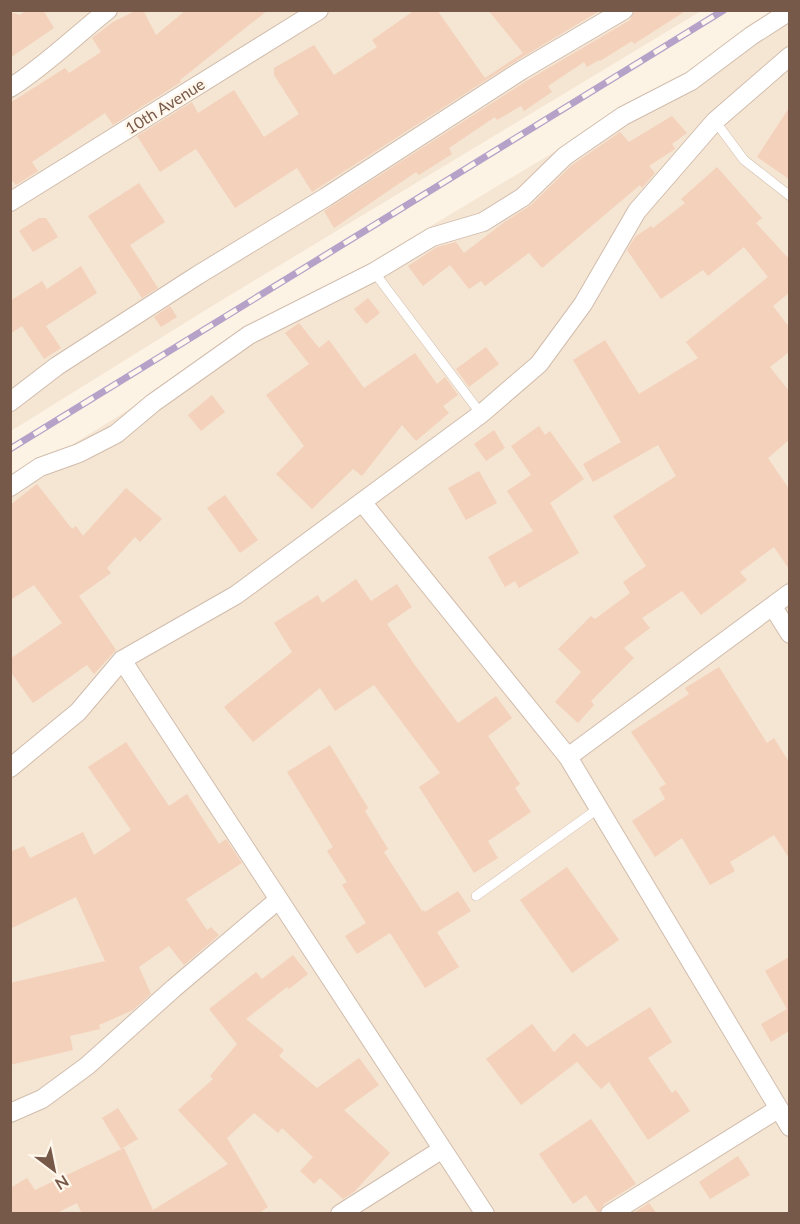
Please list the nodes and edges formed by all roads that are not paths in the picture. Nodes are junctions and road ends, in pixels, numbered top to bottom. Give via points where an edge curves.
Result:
1 (108, 10) edge
2 (319, 10) edge
3 (624, 10) edge
4 (789, 11) edge
5 (789, 56) edge
6 (10, 88) edge
7 (715, 122) junction
8 (789, 196) edge
9 (10, 202) edge
10 (374, 272) junction
11 (10, 402) edge
12 (481, 414) junction
13 (10, 488) edge
14 (362, 502) junction
15 (789, 593) edge
16 (773, 607) junction
17 (789, 634) edge
18 (122, 660) junction
19 (568, 757) junction
20 (10, 768) edge
21 (599, 808) junction
22 (476, 896) dead end
23 (278, 900) junction
24 (778, 1109) junction
25 (10, 1113) edge
26 (789, 1127) edge
27 (441, 1150) junction
28 (340, 1214) edge
29 (485, 1214) edge
30 (610, 1214) edge

1 - 6 street
2 - 9 street, 10th Avenue
3 - 11 street via 198,275 57,366
4 - 10 street via 691,81 622,117 565,156 523,197 483,222 432,237
5 - 7 street
7 - 8 lane via 744,160
7 - 12 street via 637,212 583,304 539,364
10 - 12 lane
10 - 13 street via 249,335 116,434 40,466
12 - 14 street
14 - 18 street via 236,595
14 - 19 street
15 - 16 street
16 - 17 street
16 - 19 street
18 - 20 street via 78,712
18 - 23 street
19 - 21 street
21 - 22 lane
21 - 24 street
23 - 25 street via 87,1066 42,1099
23 - 27 street
24 - 26 street
24 - 30 street
27 - 28 street
27 - 29 street

